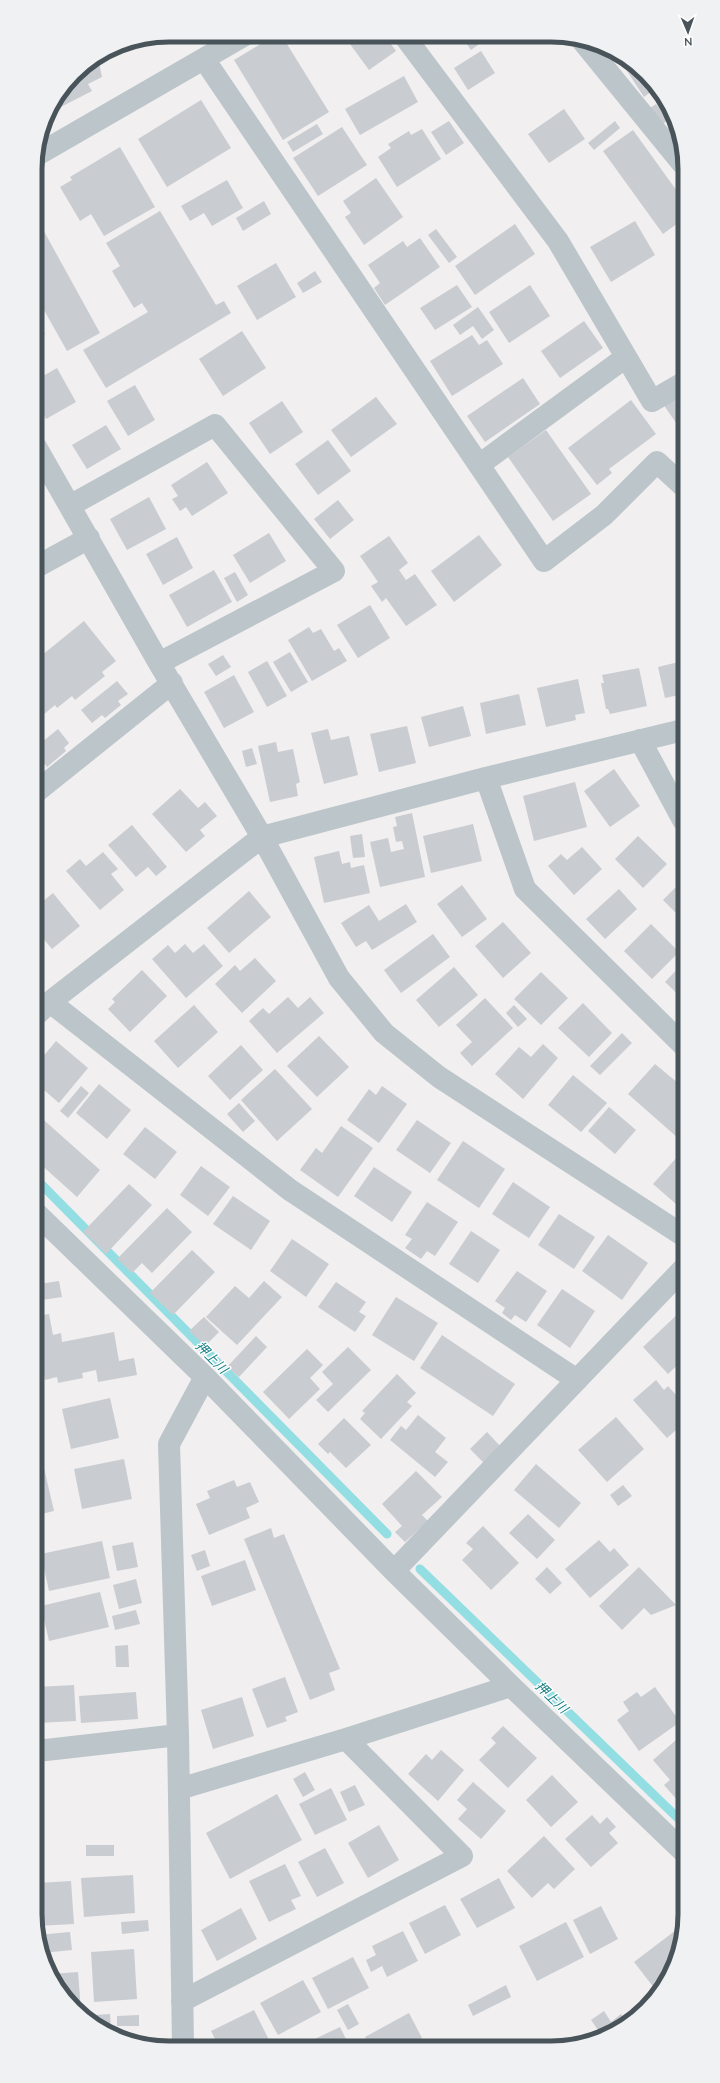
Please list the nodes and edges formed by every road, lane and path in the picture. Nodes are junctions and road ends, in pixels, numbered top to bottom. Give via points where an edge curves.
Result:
1 (229, 42) edge
2 (409, 42) edge
3 (213, 48) edge
4 (588, 48) edge
5 (43, 151) edge
6 (677, 157) edge
7 (626, 357) junction
8 (678, 386) edge
9 (42, 457) edge
10 (479, 465) junction
11 (678, 481) edge
12 (70, 505) junction
13 (88, 538) junction
14 (42, 564) edge
15 (159, 663) junction
16 (172, 683) junction
17 (678, 731) edge
18 (640, 740) junction
19 (486, 778) junction
20 (42, 787) edge
21 (678, 811) edge
22 (262, 837) junction
23 (43, 1008) edge
24 (678, 1040) edge
25 (42, 1219) edge
26 (678, 1232) edge
27 (678, 1274) edge
28 (205, 1377) junction
29 (577, 1380) junction
30 (394, 1571) junction
31 (511, 1686) junction
32 (178, 1735) junction
33 (346, 1739) junction
34 (42, 1750) edge
35 (179, 1789) junction
36 (678, 1845) edge
37 (182, 2001) junction
38 (183, 2041) edge

1 - 3 street
2 - 7 street via 558,241
3 - 5 street
3 - 10 street
4 - 6 street
7 - 8 street via 652,401
7 - 10 street
9 - 12 street
10 - 11 street via 544,561 604,515 657,462
12 - 13 street
12 - 15 street via 215,425 334,571
13 - 14 street
13 - 15 street
15 - 16 street
16 - 20 street
16 - 22 street
17 - 18 street
18 - 19 street
18 - 21 street
19 - 22 street
19 - 24 street via 525,888
22 - 23 street
22 - 26 street via 339,978 384,1033 439,1078
23 - 29 street via 290,1190
25 - 28 street
27 - 29 street
28 - 30 street
28 - 32 street via 169,1444
29 - 30 street
30 - 31 street
31 - 33 street
31 - 36 street
32 - 34 street
32 - 35 street
33 - 35 street
33 - 37 street via 462,1856
35 - 37 street
37 - 38 street

